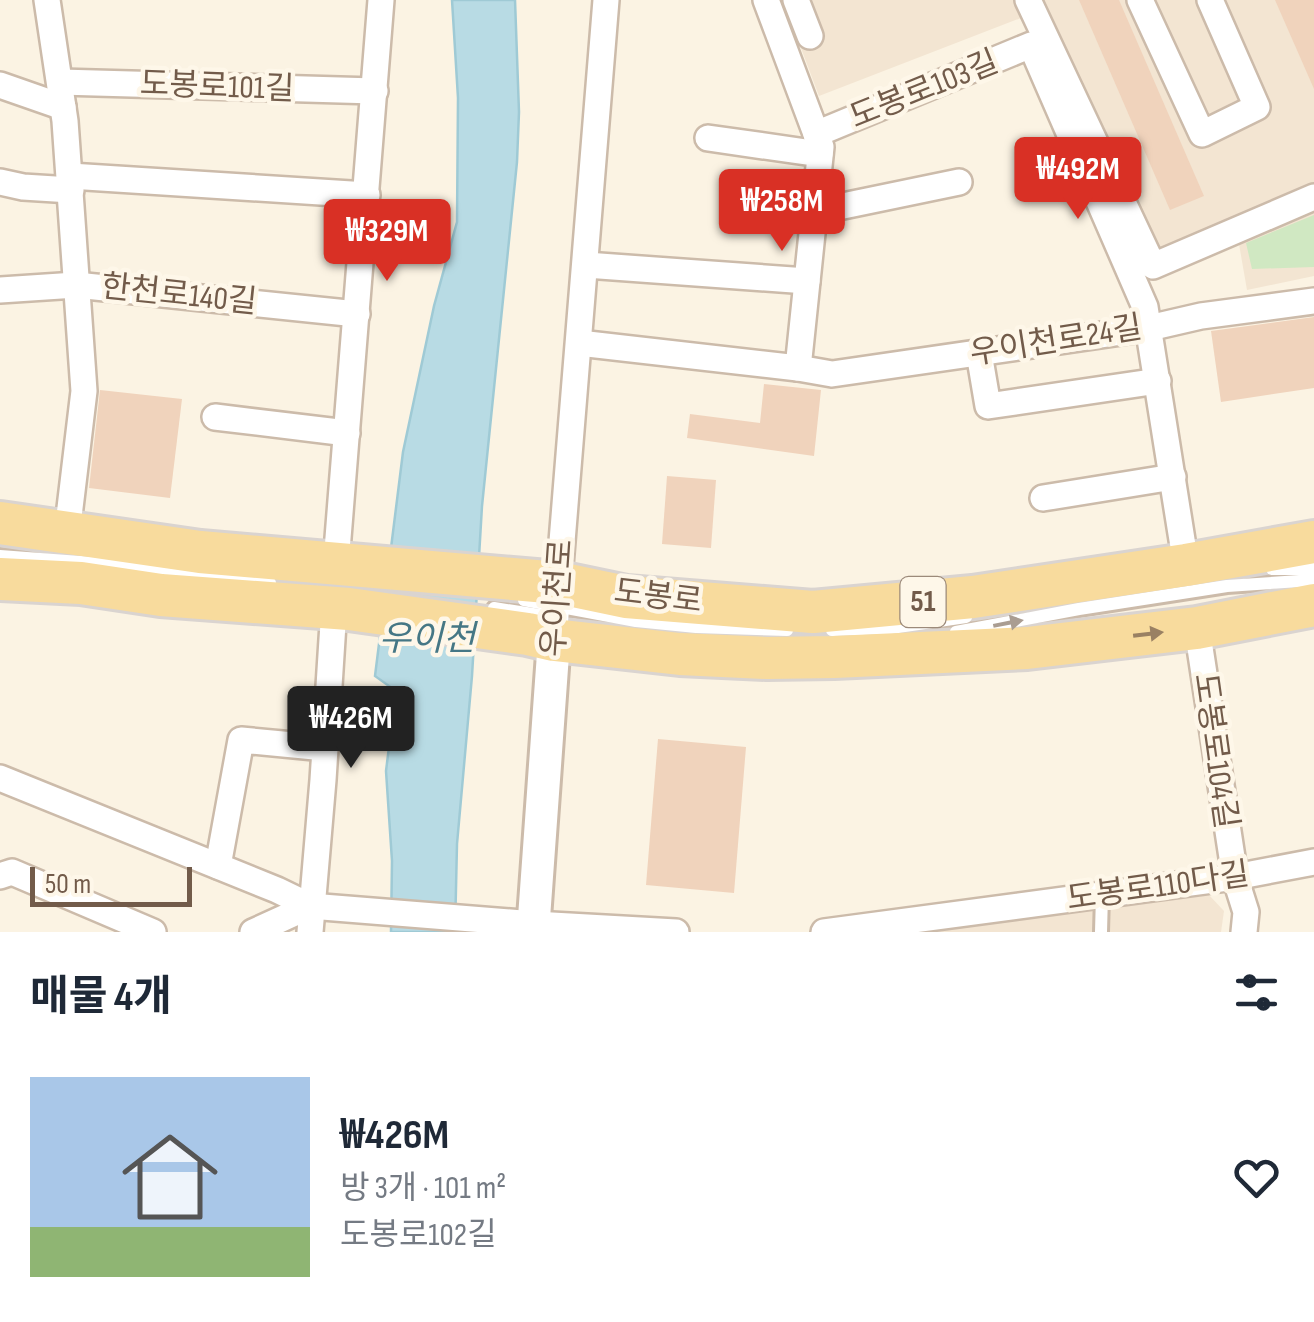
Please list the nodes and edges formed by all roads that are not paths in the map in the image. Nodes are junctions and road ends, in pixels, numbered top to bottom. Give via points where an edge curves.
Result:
1 (47, 0) edge
2 (381, 0) edge
3 (606, 0) edge
4 (766, 0) edge
5 (796, 0) edge
6 (1028, 0) edge
7 (1140, 0) edge
8 (1210, 0) edge
9 (810, 36) dead end
10 (0, 85) edge
11 (375, 92) junction
12 (61, 94) junction
13 (708, 138) dead end
14 (818, 144) junction
15 (0, 182) edge
16 (959, 182) dead end
17 (70, 183) junction
18 (367, 195) junction
19 (1314, 197) edge
20 (814, 212) junction
21 (586, 265) junction
22 (807, 281) junction
23 (76, 284) junction
24 (0, 290) edge
25 (1314, 300) edge
26 (357, 314) junction
27 (1149, 328) junction
28 (579, 343) junction
29 (980, 353) junction
30 (798, 368) junction
31 (1158, 380) junction
32 (215, 418) dead end
33 (347, 433) junction
34 (1173, 477) junction
35 (1043, 498) dead end
36 (0, 524) edge
37 (67, 533) junction
38 (1314, 542) edge
39 (0, 544) edge
40 (0, 556) edge
41 (1186, 565) junction
42 (1314, 568) edge
43 (1238, 569) dead end
44 (1256, 569) dead end
45 (0, 579) edge
46 (1314, 580) edge
47 (337, 584) junction
48 (290, 585) dead end
49 (1314, 605) edge
50 (480, 607) dead end
51 (537, 608) junction
52 (1196, 628) junction
53 (816, 630) dead end
54 (798, 636) dead end
55 (831, 640) dead end
56 (325, 748) junction
57 (0, 778) edge
58 (1314, 862) edge
59 (218, 866) junction
60 (0, 876) edge
61 (1235, 878) junction
62 (1102, 895) junction
63 (314, 915) edge
64 (523, 926) edge
65 (153, 932) edge
66 (253, 932) edge
67 (676, 932) edge
68 (824, 932) edge
69 (1101, 932) edge
70 (1244, 932) edge

1 - 12 street
2 - 11 street
3 - 21 street, 우이천로
4 - 14 street
5 - 9 street
6 - 19 street via 1153,266
7 - 8 street via 1202,134 1257,107
10 - 12 street, 도봉로101길
11 - 12 street, 도봉로101길
11 - 18 street
12 - 17 street
13 - 14 street
14 - 20 street
14 - 27 street, 도봉로103길 via 1031,46
15 - 17 street
16 - 20 street
17 - 18 street
17 - 23 street
18 - 26 street
20 - 22 street
21 - 22 street
21 - 28 street, 우이천로
22 - 30 street
23 - 24 street, 한천로140길
23 - 26 street, 한천로140길
23 - 37 street via 84,392
25 - 27 street, 우이천로24길
26 - 33 street
27 - 29 street, 우이천로24길
27 - 31 street, 도봉로103길
28 - 30 street, 우이천로24길
28 - 51 street, 우이천로
29 - 30 street, 우이천로24길 via 832,374
29 - 31 street via 988,406
31 - 34 street, 도봉로103길
32 - 33 street
33 - 47 street
34 - 35 street
34 - 41 street, 도봉로103길
36 - 37 main road, 51
37 - 47 main road, 51 via 200,552
38 - 41 main road, 도봉로 / 51
39 - 47 lane via 189,560
40 - 48 lane
41 - 51 main road, 도봉로 / 51 via 973,597 813,612 626,597
42 - 44 lane
43 - 53 lane via 924,624
45 - 47 main road, 51 via 162,596
55 -> 46 lane via 962,631 1227,586
47 - 51 main road, 51
47 - 56 street
49 - 52 main road, 도봉로 / 51
50 - 51 lane
51 -> 52 main road, 도봉로 / 51 via 680,654 798,658 1027,648
51 - 54 lane via 640,633
51 - 64 street, 우이천로
52 - 61 street, 도봉로104길
56 - 59 street via 241,740
56 - 63 street
57 - 59 street
58 - 61 street, 도봉로110다길
59 - 63 street
60 - 65 street via 12,872
61 - 62 street, 도봉로110다길
61 - 70 street, 도봉로104길 via 1246,912
62 - 68 street, 도봉로110다길
62 - 69 lane
63 - 64 street
63 - 66 street
64 - 67 street

